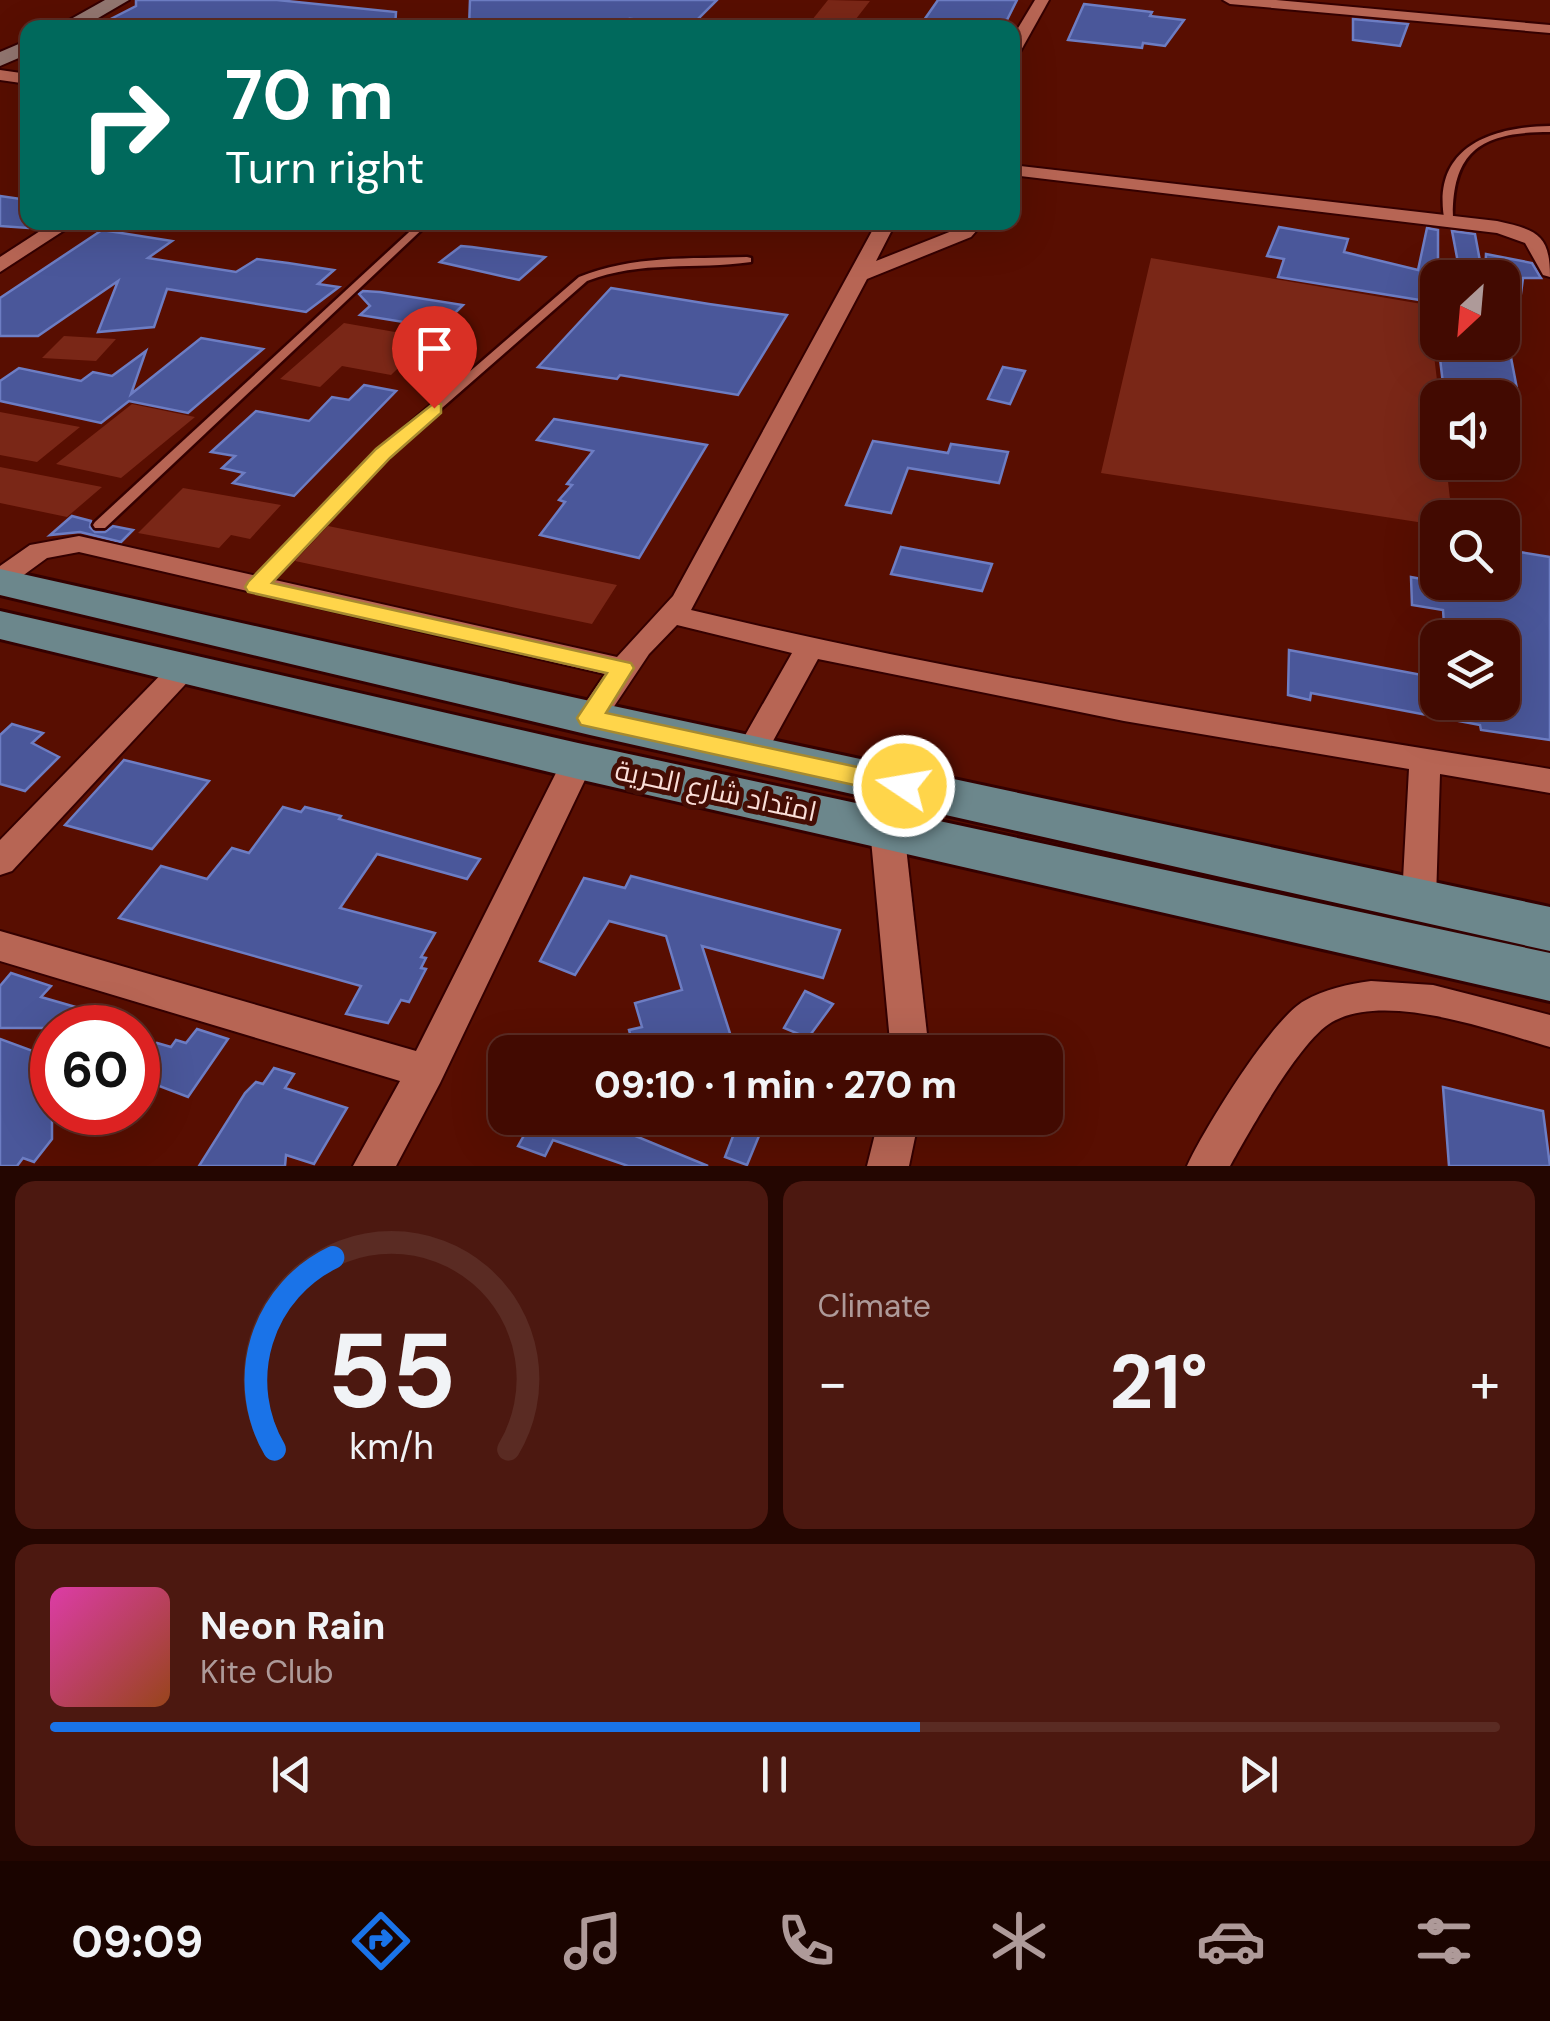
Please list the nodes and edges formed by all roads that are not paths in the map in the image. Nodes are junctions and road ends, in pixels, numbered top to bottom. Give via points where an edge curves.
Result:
1 (120, 0) edge
2 (1042, 0) edge
3 (1230, 0) edge
4 (81, 20) edge
5 (1550, 29) edge
6 (1020, 38) edge
7 (1550, 130) edge
8 (1020, 171) edge
9 (1448, 221) junction
10 (56, 230) edge
11 (417, 230) edge
12 (883, 230) edge
13 (968, 230) edge
14 (0, 244) edge
15 (28, 248) junction
16 (747, 260) dead end
17 (0, 266) edge
18 (1550, 271) edge
19 (859, 275) junction
20 (100, 525) dead end
21 (0, 580) edge
22 (256, 587) junction
23 (674, 615) junction
24 (6, 633) edge
25 (810, 648) junction
26 (185, 667) junction
27 (622, 668) junction
28 (584, 740) junction
29 (751, 753) junction
30 (1425, 762) junction
31 (1550, 780) edge
32 (887, 829) junction
33 (0, 862) edge
34 (1418, 898) junction
35 (1327, 902) junction
36 (1550, 929) edge
37 (0, 946) edge
38 (1482, 961) junction
39 (1550, 976) edge
40 (1466, 1010) junction
41 (1550, 1031) edge
42 (908, 1035) edge
43 (426, 1071) junction
44 (895, 1135) edge
45 (374, 1166) edge
46 (888, 1166) edge
47 (1208, 1166) edge

1 - 4 street
2 - 6 street
3 - 5 street via 1476,14
7 - 9 lane via 1484,139 1464,153 1445,195
8 - 9 street
9 - 18 street via 1529,234
10 - 15 street
11 - 20 lane
12 - 19 street
13 - 19 street
14 - 15 street
15 - 17 street
16 - 22 lane via 627,266 583,279 383,453
19 - 23 street
21 - 22 street via 39,550 79,544
21 - 28 main road, امتداد شارع الحرية
22 - 27 street
23 - 25 street
23 - 27 street
24 - 26 main road, امتداد شارع الحرية
25 - 29 street
25 - 30 street
26 - 28 main road, امتداد شارع الحرية
26 - 33 street
27 - 28 street
28 - 29 main road, امتداد شارع الحرية
28 - 32 main road, امتداد شارع الحرية
28 - 43 street
29 - 35 main road, امتداد شارع الحرية
30 - 31 street
30 - 34 street
32 - 35 main road, امتداد شارع الحرية
32 - 42 street
34 - 35 main road, امتداد شارع الحرية
34 - 36 main road, امتداد شارع الحرية
35 - 38 main road, امتداد شارع الحرية
37 - 43 street
38 - 39 main road, امتداد شارع الحرية
38 - 40 street
40 - 41 street
40 - 47 street via 1361,995 1317,1012 1277,1056
43 - 45 street
44 - 46 street

